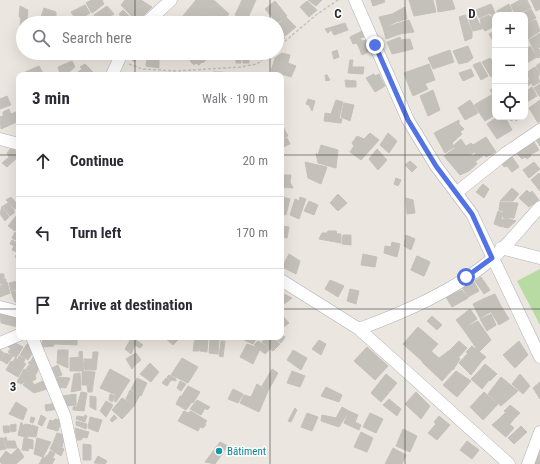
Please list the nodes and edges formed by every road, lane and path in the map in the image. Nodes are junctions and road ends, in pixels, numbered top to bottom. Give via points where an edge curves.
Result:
1 (171, 0) edge
2 (338, 0) edge
3 (355, 0) edge
4 (154, 16) edge
5 (284, 42) edge
6 (119, 60) edge
7 (126, 60) edge
8 (262, 60) edge
9 (113, 72) edge
10 (540, 130) edge
11 (0, 139) edge
12 (16, 143) edge
13 (456, 193) junction
14 (540, 207) edge
15 (501, 248) junction
16 (492, 258) junction
17 (540, 258) edge
18 (284, 282) edge
19 (0, 307) edge
20 (16, 311) edge
21 (359, 328) junction
22 (16, 336) edge
23 (33, 340) edge
24 (0, 343) edge
25 (540, 357) edge
26 (540, 432) edge
27 (74, 464) edge
28 (509, 464) edge
29 (528, 464) edge

1 - 4 street
2 - 5 path
3 - 13 street via 408,120 424,148
6 - 9 street
7 - 8 path via 156,70 204,70 250,66
10 - 13 street
11 - 12 street
13 - 16 street via 472,214
14 - 15 street
15 - 16 street
15 - 17 street
16 - 21 street via 460,281 416,306
16 - 25 street
18 - 21 street
19 - 20 street
21 - 28 street
22 - 24 street
23 - 27 street via 65,417
26 - 29 street

